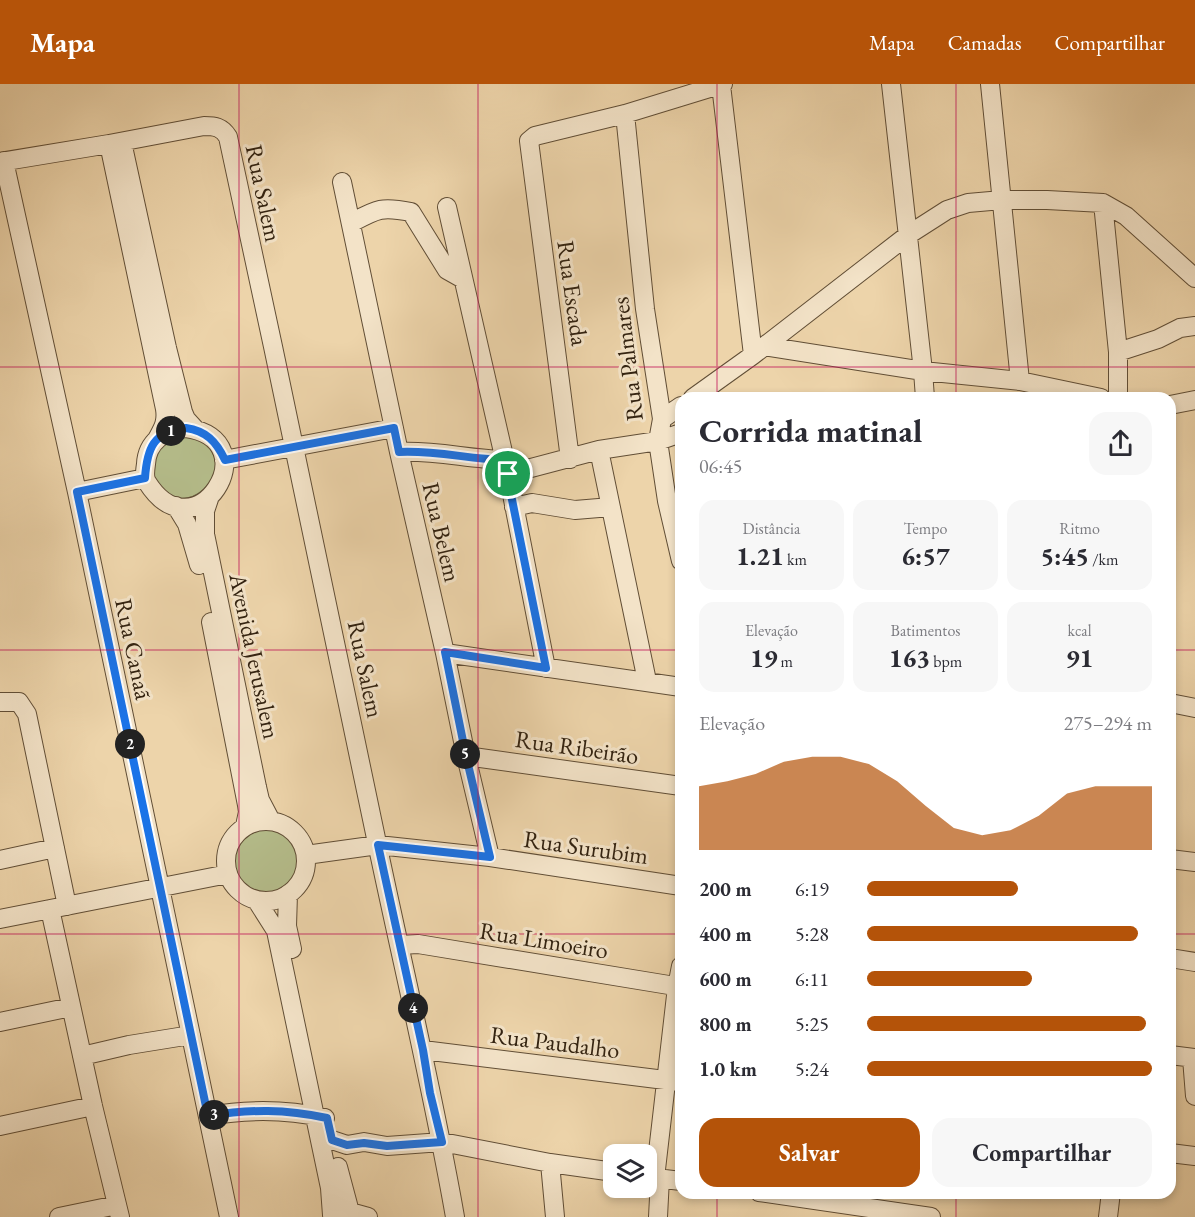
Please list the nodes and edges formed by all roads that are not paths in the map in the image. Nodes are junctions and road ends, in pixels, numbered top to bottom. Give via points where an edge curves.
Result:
1 (722, 84) edge
2 (891, 84) edge
3 (990, 84) edge
4 (625, 114) junction
5 (116, 143) junction
6 (2, 162) edge
7 (342, 182) dead end
8 (1002, 200) junction
9 (1102, 203) junction
10 (447, 207) dead end
11 (351, 223) junction
12 (908, 235) junction
13 (1195, 278) edge
14 (463, 279) junction
15 (1195, 326) edge
16 (758, 350) junction
17 (1118, 352) junction
18 (923, 371) junction
19 (1020, 381) junction
20 (701, 392) edge
21 (925, 392) edge
22 (1072, 392) edge
23 (1118, 392) edge
24 (1195, 400) edge
25 (1176, 404) edge
26 (675, 410) edge
27 (662, 419) junction
28 (394, 428) junction
29 (196, 430) junction
30 (675, 435) edge
31 (157, 439) junction
32 (658, 441) junction
33 (296, 448) junction
34 (600, 450) junction
35 (399, 452) junction
36 (570, 459) junction
37 (225, 460) junction
38 (506, 467) junction
39 (145, 478) junction
40 (77, 492) junction
41 (208, 499) junction
42 (674, 501) edge
43 (176, 506) junction
44 (514, 507) junction
45 (611, 507) junction
46 (213, 602) junction
47 (445, 652) junction
48 (546, 668) junction
49 (647, 681) junction
50 (675, 686) edge
51 (0, 702) edge
52 (1176, 704) edge
53 (1195, 708) edge
54 (238, 728) junction
55 (466, 756) junction
56 (675, 785) edge
57 (271, 821) junction
58 (245, 826) junction
59 (378, 845) junction
60 (55, 848) junction
61 (306, 855) junction
62 (490, 857) junction
63 (0, 860) edge
64 (1176, 860) edge
65 (1195, 862) edge
66 (228, 874) junction
67 (675, 885) edge
68 (161, 889) junction
69 (288, 894) junction
70 (257, 901) junction
71 (59, 908) junction
72 (0, 920) edge
73 (400, 945) junction
74 (1176, 959) edge
75 (1195, 963) edge
76 (675, 986) edge
77 (295, 992) junction
78 (71, 1007) junction
79 (0, 1022) edge
80 (191, 1035) junction
81 (423, 1050) junction
82 (675, 1050) edge
83 (82, 1056) junction
84 (1176, 1056) edge
85 (1193, 1058) edge
86 (673, 1081) edge
87 (1195, 1096) edge
88 (93, 1106) junction
89 (208, 1116) junction
90 (321, 1117) junction
91 (0, 1126) edge
92 (332, 1140) junction
93 (442, 1142) junction
94 (1176, 1154) edge
95 (1195, 1156) edge
96 (550, 1163) junction
97 (657, 1163) edge
98 (603, 1170) edge
99 (657, 1178) edge
100 (675, 1180) edge
101 (656, 1198) edge
102 (824, 1199) edge
103 (1110, 1199) edge
104 (118, 1211) edge
105 (337, 1215) edge
106 (59, 1217) edge
107 (230, 1217) edge
108 (368, 1217) edge
109 (455, 1217) edge
110 (555, 1217) edge
111 (658, 1217) edge
112 (931, 1217) edge
113 (1108, 1217) edge

1 - 4 street
1 - 16 street
2 - 12 street
3 - 8 street
4 - 27 street, Rua Palmares via 645,309
4 - 36 street, Rua Escada via 535,136 528,145
5 - 6 street
5 - 29 street via 183,412
5 - 31 street via 165,409 165,427
5 - 33 street, Rua Salem via 204,126 216,126 228,137
6 - 40 street, Rua Canaã
7 - 11 street, Rua Belem
8 - 9 street
8 - 12 street via 968,203 947,210
8 - 19 street
9 - 13 street via 1126,216
9 - 17 street
10 - 14 street
11 - 14 street via 376,210 411,212 447,270
11 - 28 street, Rua Belem
12 - 16 street
12 - 18 street
14 - 38 street
15 - 17 street
16 - 18 street
16 - 20 street
17 - 23 street
18 - 19 street
18 - 21 street
19 - 22 street
24 - 25 street
26 - 27 street
27 - 32 street, Rua Palmares
28 - 33 street
28 - 35 street, Rua Belem
29 - 31 street via 175,429
29 - 37 street via 213,440
30 - 32 street
31 - 39 street via 146,456
32 - 34 street
32 - 42 street, Rua Palmares
33 - 37 street
33 - 59 street, Rua Salem
34 - 36 street
34 - 45 street
35 - 38 street via 424,451
35 - 47 street, Rua Belem
36 - 38 street
37 - 41 street, Avenida Jerusalem via 222,481
38 - 44 street
39 - 40 street
39 - 43 street, Avenida Jerusalem via 159,498
40 - 68 street, Rua Canaã
41 - 43 street via 199,505
41 - 46 street, Avenida Jerusalem via 205,534
43 - 46 street, Avenida Jerusalem via 188,524
44 - 45 street via 532,503 575,510
44 - 48 street
45 - 49 street
46 - 54 street, Avenida Jerusalem
47 - 48 street
47 - 55 street, Rua Belem
48 - 49 street
49 - 50 street
51 - 60 street via 19,702 27,714
52 - 53 street
54 - 57 street, Avenida Jerusalem via 260,800
54 - 58 street, Avenida Jerusalem via 248,805
55 - 56 street, Rua Ribeirão
55 - 62 street, Rua Belem
57 - 58 street
57 - 61 street via 294,832
58 - 66 street via 228,847
59 - 61 street, Rua Surubim
59 - 62 street, Rua Surubim
59 - 73 street, Rua Salem
60 - 63 street
60 - 71 street
61 - 69 street via 303,877
62 - 67 street, Rua Surubim
64 - 65 street
66 - 68 street
66 - 70 street via 236,888
68 - 71 street
68 - 80 street, Rua Canaã
69 - 70 street
69 - 77 street via 287,926
70 - 77 street via 276,931
71 - 72 street
71 - 78 street
73 - 76 street, Rua Limoeiro via 418,944
73 - 81 street, Rua Salem
74 - 75 street
77 - 90 street
78 - 79 street
78 - 83 street
80 - 83 street
80 - 89 street, Rua Canaã
81 - 86 street, Rua Paudalho
81 - 93 street, Rua Salem
82 - 86 street
83 - 88 street
84 - 85 street
85 - 87 street
86 - 97 street
88 - 91 street
88 - 104 street
89 - 90 street via 266,1110
89 - 107 street, Rua Canaã
90 - 92 street
90 - 105 street
92 - 93 street via 347,1145 387,1146
92 - 105 street via 342,1188
93 - 96 street
93 - 109 street, Rua Salem
94 - 95 street
96 - 98 street
96 - 110 street
99 - 100 street
101 - 111 street
102 - 112 street
103 - 113 street
104 - 106 street
105 - 108 street

